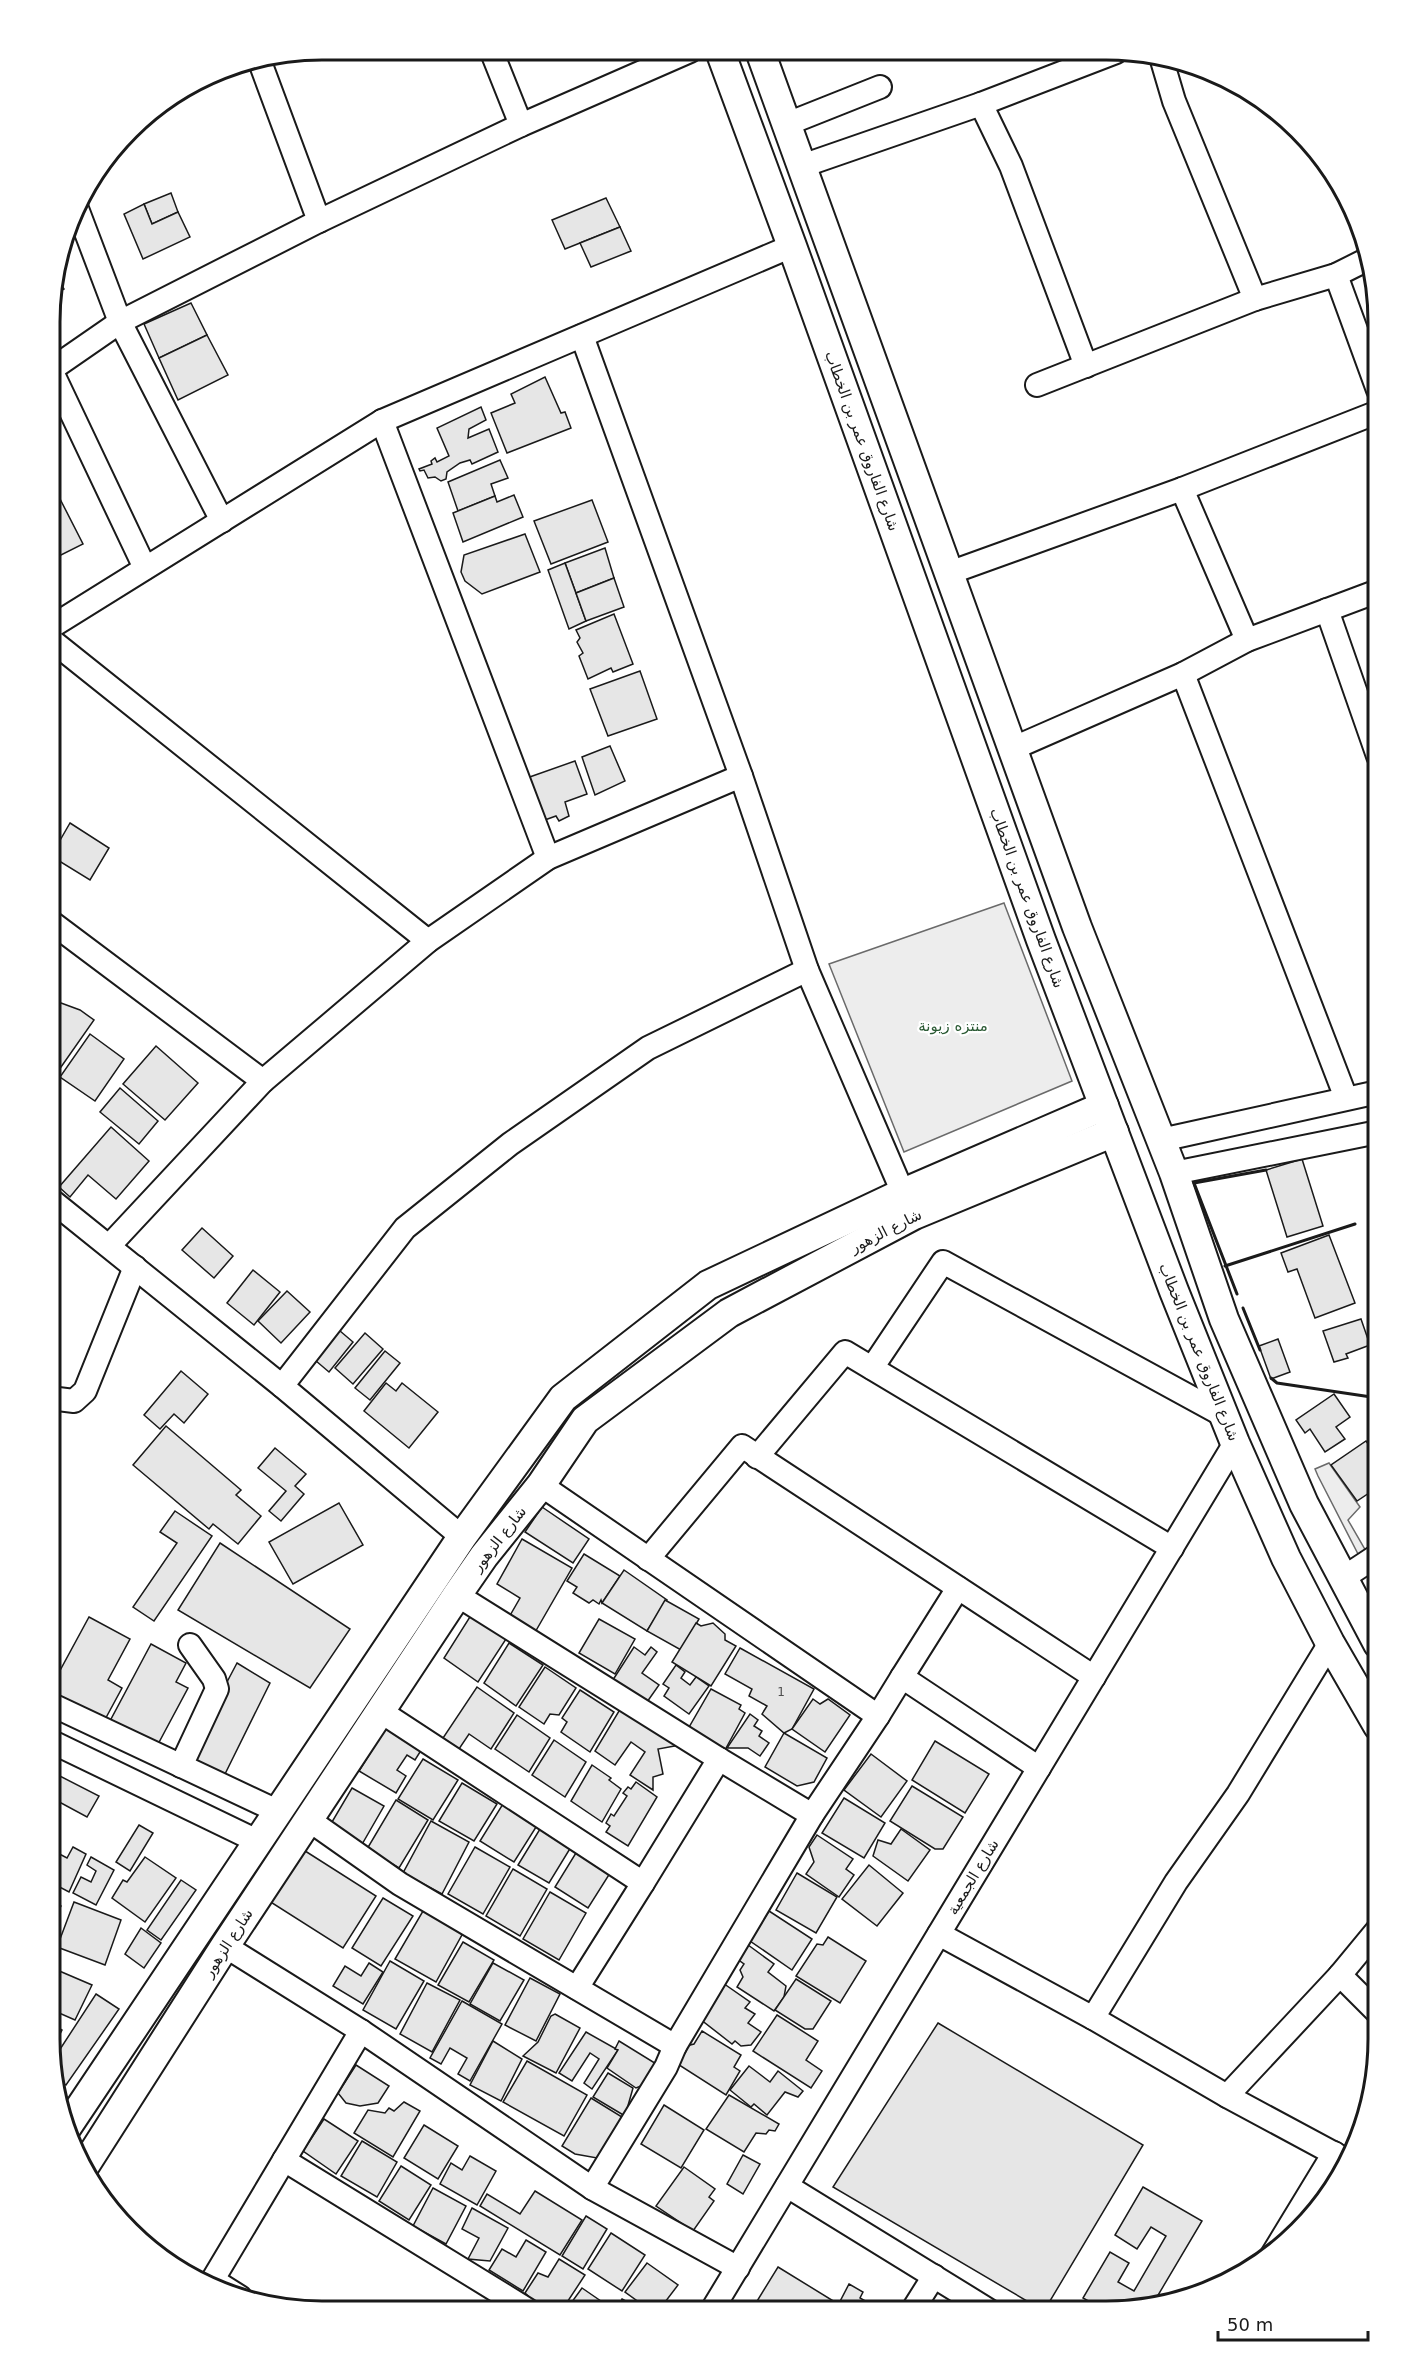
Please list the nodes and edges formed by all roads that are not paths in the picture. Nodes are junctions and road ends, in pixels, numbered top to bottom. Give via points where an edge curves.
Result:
1 (495, 60) edge
2 (669, 60) edge
3 (720, 60) edge
4 (764, 60) edge
5 (1095, 60) edge
6 (262, 67) edge
7 (1164, 67) edge
8 (880, 87) dead end
9 (981, 104) junction
10 (787, 124) junction
11 (521, 125) junction
12 (802, 166) junction
13 (81, 219) edge
14 (319, 222) junction
15 (792, 246) junction
16 (1361, 262) edge
17 (1336, 275) junction
18 (1255, 300) junction
19 (120, 322) junction
20 (582, 336) junction
21 (1368, 363) edge
22 (60, 365) edge
23 (1086, 366) junction
24 (1037, 385) dead end
25 (60, 388) edge
26 (1368, 416) edge
27 (382, 421) junction
28 (1182, 489) junction
29 (222, 521) junction
30 (145, 568) junction
31 (949, 573) junction
32 (1368, 595) edge
33 (1327, 610) junction
34 (60, 621) edge
35 (1246, 640) junction
36 (60, 647) edge
37 (1183, 674) junction
38 (1368, 727) edge
39 (1014, 748) junction
40 (741, 776) junction
41 (548, 858) junction
42 (60, 929) edge
43 (428, 940) junction
44 (807, 970) junction
45 (263, 1081) junction
46 (1368, 1094) edge
47 (1346, 1098) junction
48 (1104, 1106) junction
49 (1114, 1132) junction
50 (1368, 1134) edge
51 (1161, 1140) junction
52 (1174, 1173) junction
53 (903, 1192) junction
54 (60, 1207) edge
55 (109, 1246) junction
56 (135, 1267) junction
57 (708, 1285) junction
58 (729, 1313) junction
59 (872, 1368) junction
60 (282, 1386) junction
61 (60, 1399) edge
62 (1223, 1414) junction
63 (1235, 1443) junction
64 (758, 1457) junction
65 (541, 1485) junction
66 (462, 1537) junction
67 (1172, 1548) junction
68 (648, 1559) junction
69 (1368, 1565) edge
70 (1343, 1578) junction
71 (957, 1588) junction
72 (458, 1595) junction
73 (1368, 1625) edge
74 (1330, 1643) junction
75 (190, 1645) dead end
76 (902, 1677) junction
77 (1094, 1677) junction
78 (60, 1709) edge
79 (1368, 1709) edge
80 (380, 1711) junction
81 (878, 1716) junction
82 (60, 1746) edge
83 (719, 1759) junction
84 (181, 1766) junction
85 (1039, 1768) junction
86 (278, 1811) junction
87 (812, 1815) junction
88 (309, 1820) junction
89 (257, 1841) junction
90 (643, 1883) junction
91 (939, 1934) junction
92 (1368, 1941) edge
93 (225, 1946) junction
94 (1341, 1975) junction
95 (577, 1988) junction
96 (1368, 2003) edge
97 (1093, 2018) junction
98 (361, 2031) junction
99 (675, 2046) junction
100 (1227, 2096) junction
101 (73, 2119) edge
102 (1340, 2157) edge
103 (89, 2159) edge
104 (284, 2160) junction
105 (787, 2186) junction
106 (592, 2188) junction
107 (1299, 2216) edge
108 (738, 2268) junction
109 (934, 2276) junction
110 (214, 2278) edge
111 (513, 2301) edge
112 (718, 2301) edge
113 (918, 2301) edge
114 (974, 2301) edge

1 - 11 street
2 - 11 street
3 - 15 main road, شارع الفاروق عمر بن الخطاب
4 - 10 main road
5 - 9 street
6 - 14 street
7 - 18 street via 1174,101
8 - 10 street
9 - 12 street
9 - 23 street via 1011,166
10 - 12 main road
11 - 14 street
12 - 31 main road
13 - 19 street
14 - 19 street
15 - 20 street
15 - 48 main road, شارع الفاروق عمر بن الخطاب
16 - 17 street
17 - 18 street
17 - 21 street
18 - 23 street
19 - 22 street
19 - 29 street
20 - 27 street
20 - 40 street
23 - 24 street
25 - 30 street
26 - 28 street
27 - 29 street
27 - 41 street
28 - 31 street
28 - 35 street
29 - 30 street
30 - 34 street
31 - 39 main road
32 - 33 street
33 - 35 street
33 - 38 street
35 - 37 street
36 - 43 street
37 - 39 street
37 - 47 street
39 - 51 main road via 1077,927
40 - 41 street
40 - 44 street
41 - 43 street
42 - 45 street
43 - 45 street
44 - 53 street
44 - 60 street via 648,1048 510,1144 405,1228
45 - 55 street
46 - 47 street
47 - 51 street
48 - 49 main road, شارع الفاروق عمر بن الخطاب
48 - 53 main road, شارع الزهور
49 - 58 main road, شارع الزهور via 914,1215
49 - 62 main road, شارع الفاروق عمر بن الخطاب
50 - 52 street
51 - 52 main road
52 - 70 main road via 1224,1318 1304,1504
53 - 57 main road, شارع الزهور
54 - 55 street
55 - 56 street
56 - 60 street
56 - 61 street via 85,1391 74,1401
57 - 58 main road
57 - 66 main road, شارع الزهور via 563,1398
58 - 65 main road, شارع الزهور via 585,1420
59 - 62 street via 944,1262
59 - 64 street via 845,1352
59 - 67 street
60 - 66 street
62 - 63 main road, شارع الفاروق عمر بن الخطاب
63 - 67 street, شارع الجمعية
63 - 74 main road, شارع الفاروق عمر بن الخطاب via 1286,1558
64 - 68 street via 742,1446
64 - 71 street
65 - 68 street
65 - 72 main road, شارع الزهور
66 - 86 main road, شارع الزهور
67 - 77 street, شارع الجمعية
68 - 81 street
69 - 70 street
70 - 73 main road
71 - 76 street
71 - 77 street
72 - 80 main road, شارع الزهور
72 - 83 street
74 - 79 main road, شارع الفاروق عمر بن الخطاب
74 - 97 street
75 - 84 street via 217,1689
76 - 81 street
76 - 85 street
77 - 85 street, شارع الجمعية
78 - 84 street
80 - 88 main road, شارع الزهور
80 - 90 street
81 - 87 street
82 - 89 street
83 - 87 street
83 - 90 street
84 - 86 street
85 - 91 street, شارع الجمعية
86 - 89 main road, شارع الزهور
87 - 99 street
88 - 93 main road, شارع الزهور
88 - 95 street via 400,1884
89 - 101 main road, شارع الزهور
90 - 95 street
91 - 97 street
91 - 105 street, شارع الجمعية
92 - 94 street
93 - 98 street
93 - 103 main road, شارع الزهور
94 - 96 street
94 - 100 street
95 - 99 street
97 - 100 street
98 - 104 street
98 - 106 street
99 - 106 street
100 - 102 street
102 - 107 street
104 - 110 street
104 - 111 street
105 - 108 street, شارع الجمعية
105 - 109 street
106 - 108 street
108 - 112 street, شارع الجمعية
109 - 113 street
109 - 114 street

